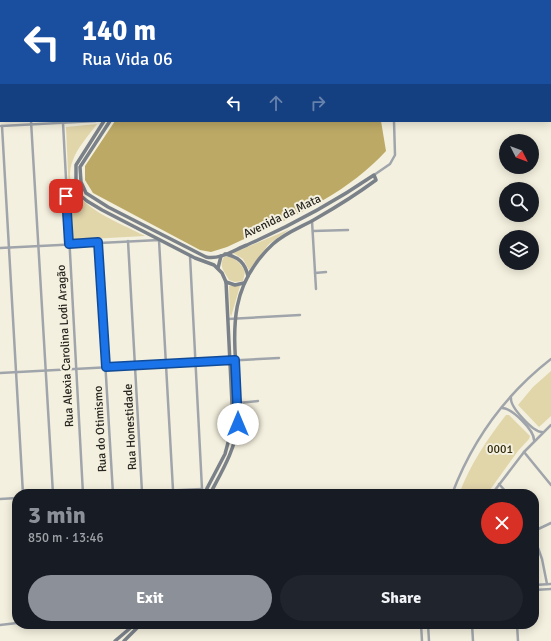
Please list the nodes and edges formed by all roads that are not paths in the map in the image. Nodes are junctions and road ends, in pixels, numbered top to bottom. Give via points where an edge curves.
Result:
1 (80, 122) edge
2 (103, 122) edge
3 (109, 122) edge
4 (394, 122) edge
5 (31, 123) edge
6 (63, 123) junction
7 (1, 126) edge
8 (374, 175) junction
9 (312, 221) junction
10 (348, 230) dead end
11 (312, 231) junction
12 (128, 241) junction
13 (159, 241) junction
14 (98, 242) junction
15 (69, 244) junction
16 (39, 245) junction
17 (0, 248) edge
18 (8, 248) junction
19 (224, 255) junction
20 (190, 256) junction
21 (218, 268) junction
22 (326, 272) dead end
23 (315, 273) junction
24 (248, 276) junction
25 (226, 282) junction
26 (244, 283) junction
27 (316, 289) dead end
28 (300, 315) dead end
29 (234, 319) junction
30 (228, 320) junction
31 (279, 358) dead end
32 (551, 359) edge
33 (235, 360) junction
34 (230, 361) junction
35 (195, 363) junction
36 (166, 364) junction
37 (136, 366) junction
38 (106, 367) junction
39 (45, 370) junction
40 (76, 370) junction
41 (14, 372) junction
42 (0, 373) edge
43 (512, 397) junction
44 (258, 401) dead end
45 (238, 403) junction
46 (502, 408) junction
47 (551, 425) edge
48 (543, 432) junction
49 (534, 440) junction
50 (524, 452) junction
51 (499, 484) junction
52 (551, 485) edge
53 (207, 488) junction
54 (213, 488) joint
55 (23, 489) edge
56 (53, 489) edge
57 (83, 489) edge
58 (113, 489) edge
59 (142, 489) edge
60 (173, 489) edge
61 (202, 489) joint
62 (454, 489) edge
63 (496, 489) edge
64 (504, 489) edge
65 (12, 498) edge
66 (0, 499) edge
67 (551, 523) edge
68 (539, 529) edge
69 (539, 551) edge
70 (547, 584) junction
71 (551, 584) edge
72 (539, 585) edge
73 (551, 589) edge
74 (539, 590) edge
75 (12, 624) edge
76 (0, 625) edge
77 (129, 629) edge
78 (136, 629) edge
79 (421, 629) edge
80 (428, 629) edge
81 (472, 629) edge
82 (517, 629) edge
83 (115, 641) edge
84 (124, 641) edge
85 (422, 641) edge
86 (429, 641) edge
87 (473, 641) edge
88 (518, 641) edge

1 - 6 street
2 - 13 street via 76,165 75,177 79,192 94,206
3 - 19 street, Avenida da Mata via 80,167 81,182 86,193 195,252 210,258
4 - 8 street via 395,155 390,164
5 - 6 street
5 - 7 street
5 - 16 street
6 - 15 street, Rua Alexia Carolina Lodi Aragão
7 - 18 street
8 - 9 street, Avenida da Mata via 376,180
8 - 19 street, Avenida da Mata via 312,215
9 - 11 street
9 - 24 street, Avenida da Mata via 276,242
10 - 11 street
11 - 23 street
12 - 13 street
12 - 14 street
12 - 37 street, Rua Honestidade
13 - 20 street
13 - 36 street
14 - 15 street
14 - 38 street, Rua do Otimismo
15 - 16 street
15 - 40 street, Rua Alexia Carolina Lodi Aragão
16 - 18 street
16 - 39 street
17 - 18 street
18 - 41 street
19 - 21 street via 219,259
19 - 24 street via 240,260
20 - 21 street
20 - 35 street
21 - 25 street
22 - 23 street
23 - 27 street
24 - 26 street, Avenida da Mata
25 - 26 street via 232,285
25 - 30 street
26 - 29 street, Avenida da Mata
28 - 29 street
29 - 30 street
29 - 33 street, Avenida da Mata
30 - 34 street
31 - 33 street
32 - 43 street
33 - 34 street
33 - 45 street, Avenida da Mata
34 - 35 street
34 - 53 street via 232,433 225,454
35 - 36 street
35 - 61 street
36 - 37 street
36 - 60 street
37 - 38 street
37 - 59 street, Rua Honestidade
38 - 40 street
38 - 58 street, Rua do Otimismo
39 - 40 street
39 - 41 street
39 - 56 street
40 - 57 street, Rua Alexia Carolina Lodi Aragão
41 - 42 street
41 - 55 street
43 - 46 street
43 - 48 street via 513,407 536,430
44 - 45 street
45 - 54 street, Avenida da Mata via 239,419 232,453
46 - 49 street via 510,409 533,433
46 - 62 street via 476,443
47 - 48 street
48 - 49 street
49 - 50 street
50 - 51 street
50 - 52 street
51 - 63 street
51 - 64 street
53 - 54 street
53 - 61 street
65 - 66 street
67 - 68 street
69 - 70 street
70 - 71 street
70 - 72 street
73 - 74 street
75 - 76 street
77 - 83 street
78 - 84 street
79 - 85 street
80 - 86 street
81 - 87 street
82 - 88 street

